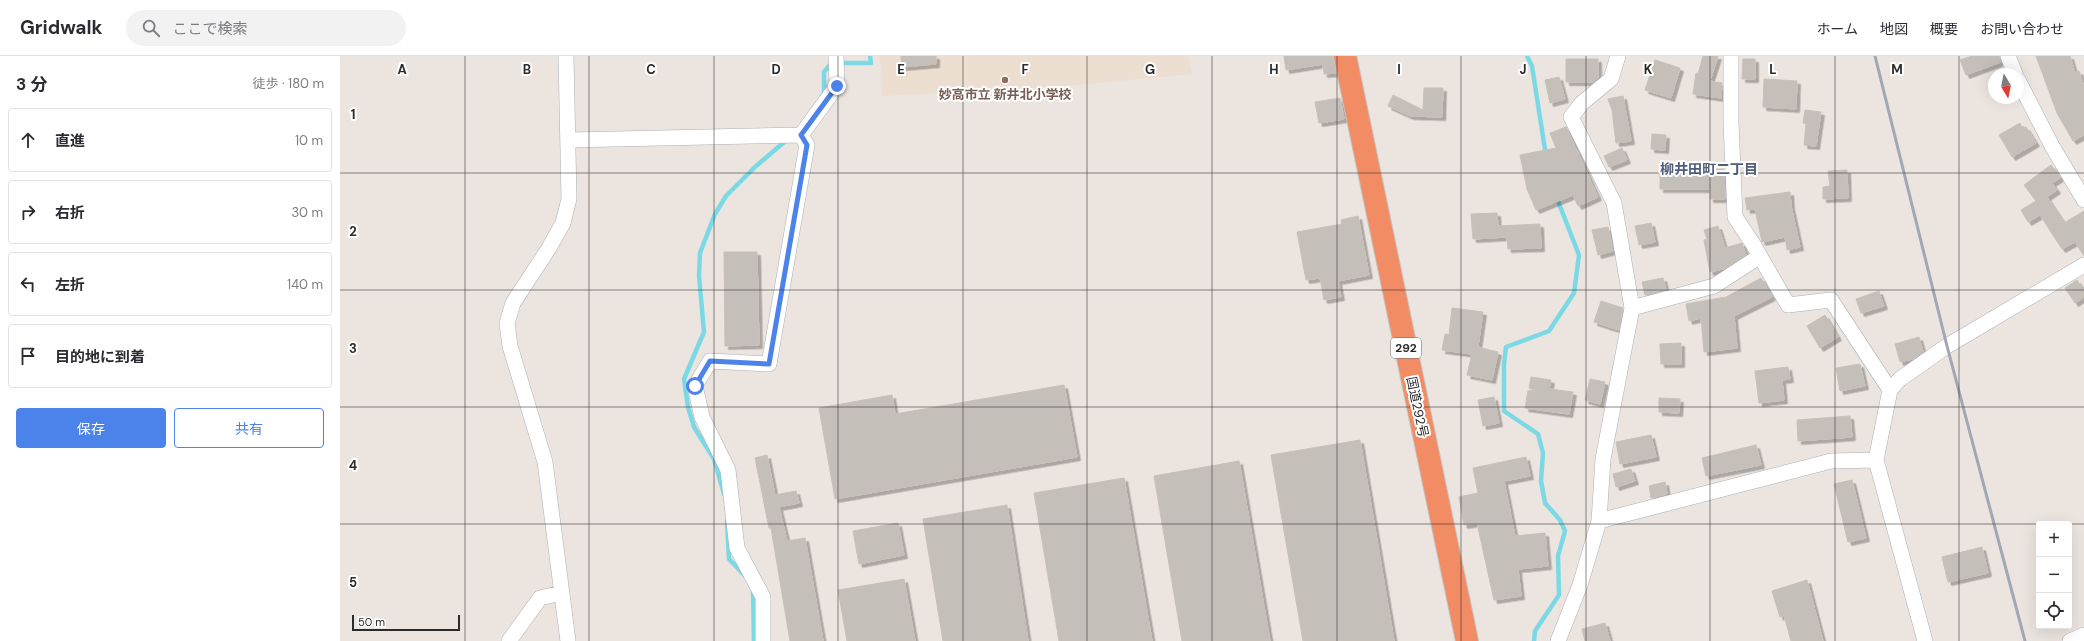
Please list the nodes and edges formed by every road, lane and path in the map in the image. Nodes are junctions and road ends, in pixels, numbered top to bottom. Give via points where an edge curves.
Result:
1 (566, 56) edge
2 (836, 56) edge
3 (1345, 56) edge
4 (1618, 56) edge
5 (1731, 56) edge
6 (2008, 56) edge
7 (2013, 68) edge
8 (2024, 92) edge
9 (801, 135) junction
10 (569, 140) junction
11 (2084, 200) edge
12 (1760, 256) junction
13 (2084, 265) edge
14 (1632, 308) junction
15 (1890, 390) junction
16 (1876, 460) junction
17 (1599, 521) junction
18 (561, 593) junction
19 (2084, 635) edge
20 (509, 641) edge
21 (568, 641) edge
22 (763, 641) edge
23 (1467, 641) edge
24 (1558, 641) edge
25 (1925, 641) edge
26 (2070, 641) edge

1 - 10 street
2 - 9 street via 837,86
3 - 23 highway, 国道292号 / 292
4 - 14 street via 1611,79 1582,103 1572,117 1614,203
5 - 12 street via 1735,217
6 - 7 street
8 - 11 street
9 - 10 street
9 - 22 street via 807,145 769,364 710,361 695,386 702,418 728,470 737,548 763,597
10 - 18 street via 569,199 563,223 513,303 507,323 510,346 545,462
12 - 14 street via 1714,286
12 - 15 street via 1788,305 1831,300
13 - 15 street via 1947,346 1900,379
14 - 17 street via 1603,459
15 - 16 street
16 - 17 street via 1832,461
16 - 25 street
17 - 24 street via 1580,585
18 - 20 street via 540,598
18 - 21 street
19 - 26 street

